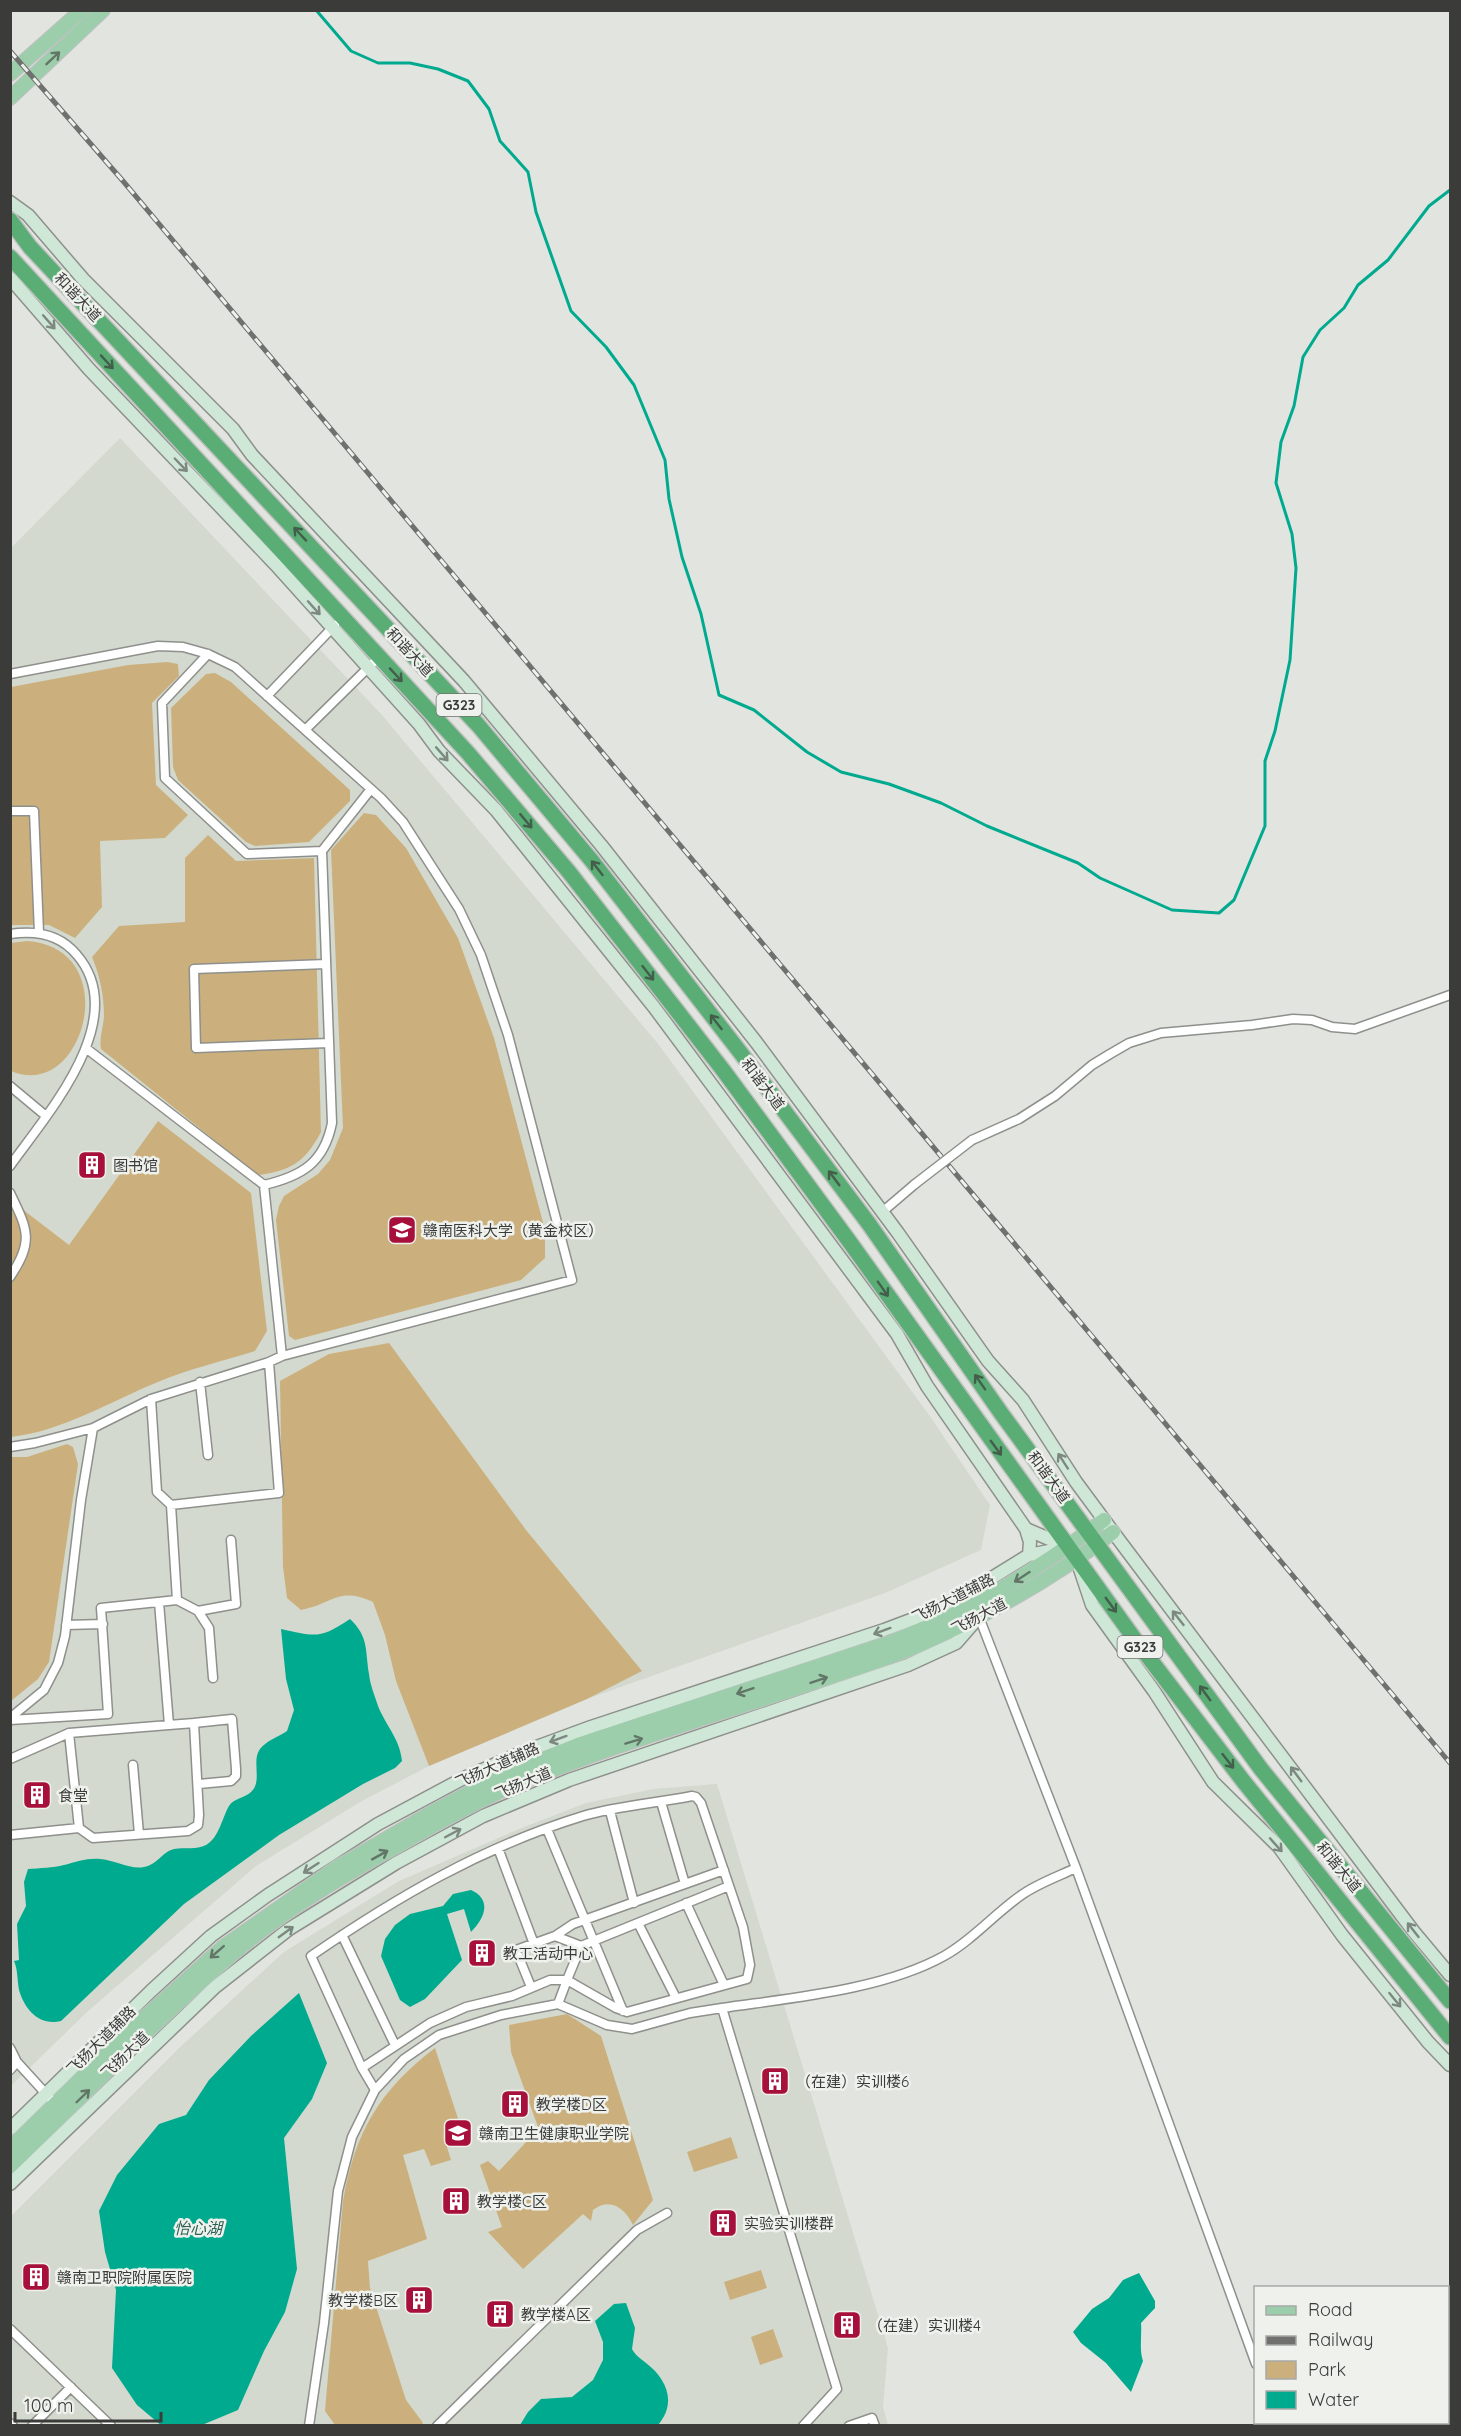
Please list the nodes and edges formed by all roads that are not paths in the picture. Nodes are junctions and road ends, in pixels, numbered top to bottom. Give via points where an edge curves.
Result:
1 (82, 10) edge
2 (103, 10) edge
3 (10, 74) edge
4 (10, 98) edge
5 (10, 202) edge
6 (10, 220) edge
7 (10, 257) edge
8 (10, 278) edge
9 (338, 622) junction
10 (208, 654) junction
11 (380, 657) junction
12 (368, 668) junction
13 (10, 674) edge
14 (267, 696) junction
15 (305, 730) junction
16 (371, 789) junction
17 (10, 811) edge
18 (321, 851) junction
19 (39, 933) junction
20 (10, 934) edge
21 (326, 964) junction
22 (1450, 995) edge
23 (329, 1043) junction
24 (87, 1049) junction
25 (10, 1086) edge
26 (46, 1116) junction
27 (10, 1166) edge
28 (264, 1185) junction
29 (10, 1193) edge
30 (881, 1213) junction
31 (10, 1277) edge
32 (282, 1356) junction
33 (269, 1362) junction
34 (200, 1382) junction
35 (151, 1399) junction
36 (93, 1428) junction
37 (10, 1447) edge
38 (208, 1455) dead end
39 (171, 1505) junction
40 (1104, 1520) junction
41 (1026, 1529) junction
42 (1113, 1532) junction
43 (1093, 1538) junction
44 (231, 1540) dead end
45 (1073, 1553) junction
46 (1029, 1555) junction
47 (177, 1600) junction
48 (159, 1602) junction
49 (198, 1611) junction
50 (979, 1617) junction
51 (103, 1624) junction
52 (66, 1626) junction
53 (213, 1678) dead end
54 (10, 1719) edge
55 (194, 1723) junction
56 (169, 1725) junction
57 (639, 1726) junction
58 (591, 1727) junction
59 (69, 1734) junction
60 (609, 1748) junction
61 (523, 1752) junction
62 (10, 1759) edge
63 (133, 1765) dead end
64 (501, 1776) junction
65 (569, 1780) junction
66 (199, 1784) junction
67 (661, 1802) junction
68 (503, 1807) junction
69 (610, 1811) junction
70 (458, 1812) junction
71 (429, 1814) junction
72 (378, 1824) junction
73 (79, 1828) junction
74 (546, 1829) junction
75 (139, 1834) junction
76 (10, 1835) edge
77 (498, 1848) junction
78 (1076, 1868) junction
79 (724, 1870) junction
80 (685, 1884) junction
81 (729, 1886) junction
82 (634, 1903) junction
83 (686, 1903) junction
84 (585, 1920) junction
85 (638, 1923) junction
86 (342, 1935) junction
87 (555, 1936) junction
88 (594, 1941) junction
89 (534, 1944) junction
90 (580, 1946) junction
91 (238, 1949) junction
92 (1450, 1975) edge
93 (567, 1980) junction
94 (724, 1985) junction
95 (531, 1987) junction
96 (215, 1988) junction
97 (151, 1991) junction
98 (676, 1998) junction
99 (1450, 2001) edge
100 (558, 2004) junction
101 (722, 2008) junction
102 (623, 2011) junction
103 (135, 2026) junction
104 (165, 2034) junction
105 (1450, 2037) edge
106 (395, 2045) junction
107 (10, 2048) edge
108 (125, 2055) junction
109 (17, 2062) junction
110 (1450, 2066) edge
111 (362, 2068) junction
112 (10, 2070) edge
113 (375, 2090) junction
114 (55, 2104) junction
115 (10, 2129) edge
116 (10, 2148) edge
117 (10, 2166) edge
118 (10, 2184) edge
119 (668, 2213) dead end
120 (10, 2329) edge
121 (1254, 2358) edge
122 (71, 2387) junction
123 (32, 2426) edge
124 (111, 2426) edge
125 (309, 2426) edge
126 (437, 2426) edge
127 (803, 2426) edge
128 (849, 2426) edge
129 (875, 2426) edge

1 - 3 main road
4 -> 2 main road
5 - 30 street via 28,215 83,279 232,429 464,681 601,845 741,1023
43 -> 6 highway, 和谐大道 / G323 via 869,1224 592,861 478,725 30,247
7 -> 9 highway, 和谐大道 / G323
8 -> 9 street via 89,369 276,565
9 - 11 highway, 和谐大道 / G323
9 - 12 street
9 - 14 street
10 - 13 street via 158,646
10 - 14 street via 235,667
10 - 18 street via 162,703 165,778 246,854
11 - 12 street
11 -> 45 highway, 和谐大道 / G323 via 569,872 723,1070
12 - 15 street
12 -> 41 street via 496,810 654,1007 897,1334 927,1386
14 - 15 street
15 - 16 street
16 - 18 street
16 - 32 street via 403,822 426,856 459,909 481,955 508,1035 572,1280
17 - 19 street via 34,811
18 - 21 street
19 - 20 street
19 - 24 street via 57,938 86,967 94,1008
21 - 23 street
21 - 23 street via 194,969 196,1048
22 - 30 street, bridge via 1355,1029 1293,1019 1161,1033 1130,1043 1092,1065 1019,1119 972,1140
23 - 28 street via 332,1123 324,1149 294,1176
24 - 26 street
24 - 28 street
25 - 26 street
26 - 27 street
28 - 32 street
29 - 31 street via 27,1245
40 -> 30 street via 1023,1400 988,1361
32 - 33 street
33 - 34 street
33 - 39 street via 279,1493
34 - 35 street
34 - 38 street
35 - 36 street
35 - 39 street via 158,1492
36 - 37 street
36 - 52 street
39 - 47 street
40 - 42 street
40 - 43 main road, 飞扬大道
41 - 45 street
41 - 46 street
42 - 43 main road, 飞扬大道
92 -> 42 street
43 - 45 main road, 飞扬大道
99 -> 43 highway, 和谐大道 / G323 via 1261,1769
44 - 49 street via 236,1604
45 - 46 street, 飞扬大道辅路
45 - 50 main road, 飞扬大道
45 -> 57 main road, 飞扬大道 via 935,1625
45 -> 105 highway, G323 via 1244,1782
45 -> 110 street via 1092,1605 1154,1691 1212,1782 1279,1847 1342,1935
46 -> 58 street, 飞扬大道辅路 via 929,1613
47 - 48 street
47 - 49 street
48 - 51 street via 100,1608
48 - 56 street
49 - 53 street via 209,1628
60 -> 50 main road, 飞扬大道 via 893,1655
50 - 65 street, 飞扬大道辅路 via 956,1644 908,1665
50 - 78 street
51 - 52 street
51 - 54 street via 108,1714
52 - 54 street via 58,1663 44,1690
55 - 56 street
55 - 66 street
55 - 66 street via 232,1719 236,1776 231,1781
56 - 59 street
57 - 58 street
57 - 64 main road, 飞扬大道
58 -> 61 street, 飞扬大道辅路
59 - 62 street
59 - 73 street
60 - 65 street
60 - 70 main road, 飞扬大道
61 - 64 street
61 - 72 street, 飞扬大道辅路
63 - 75 street
64 - 71 main road, 飞扬大道
65 - 68 street, 飞扬大道辅路
66 - 75 street via 198,1825 188,1831
67 - 69 street
67 - 79 street via 696,1797
67 - 80 street
68 - 70 street
96 -> 68 street, 飞扬大道辅路 via 289,1929 348,1891
69 - 74 street
69 - 82 street
91 -> 70 main road, 飞扬大道 via 343,1876
71 - 72 street
71 -> 103 main road, 飞扬大道 via 336,1868 231,1940
72 -> 97 street, 飞扬大道辅路 via 211,1936
73 - 75 street via 93,1838
73 - 76 street
74 - 77 street
74 - 84 street
77 - 86 street via 428,1881
77 - 89 street
78 - 101 street via 1024,1893 943,1957 870,1983
78 - 121 street
79 - 80 street
79 - 81 street
80 - 82 street
81 - 83 street
81 - 94 street via 750,1965 747,1979
82 - 84 street
83 - 85 street
83 - 94 street
84 - 87 street
84 - 88 street
85 - 88 street
85 - 98 street
86 - 106 street
86 - 111 street via 311,1956
87 - 89 street
87 - 90 street
88 - 90 street
88 - 102 street
89 - 95 street via 516,1950
90 - 93 street
91 - 96 street
91 - 108 main road, 飞扬大道
93 - 95 street via 550,1980
93 - 100 street
93 - 102 street
94 - 98 street
95 - 106 street via 512,1996 466,2007
96 - 104 street, 飞扬大道辅路
97 - 103 street
97 - 114 street, 飞扬大道辅路
98 - 102 street
100 - 101 street via 607,2025 632,2029
100 - 113 street via 501,2015 439,2035 404,2059
101 - 127 street via 837,2388
103 - 114 main road, 飞扬大道
104 - 108 street
104 - 118 street, 飞扬大道辅路
106 - 111 street
107 - 109 street
114 -> 108 main road, 飞扬大道
109 - 112 street
109 - 114 street
111 - 113 street
113 - 125 street via 351,2137 338,2191
114 - 115 street, 飞扬大道辅路
114 - 116 main road, 飞扬大道
114 - 117 main road, 飞扬大道
119 - 126 street via 637,2230
120 - 122 street
122 - 123 street
122 - 124 street
128 - 129 street via 872,2418

